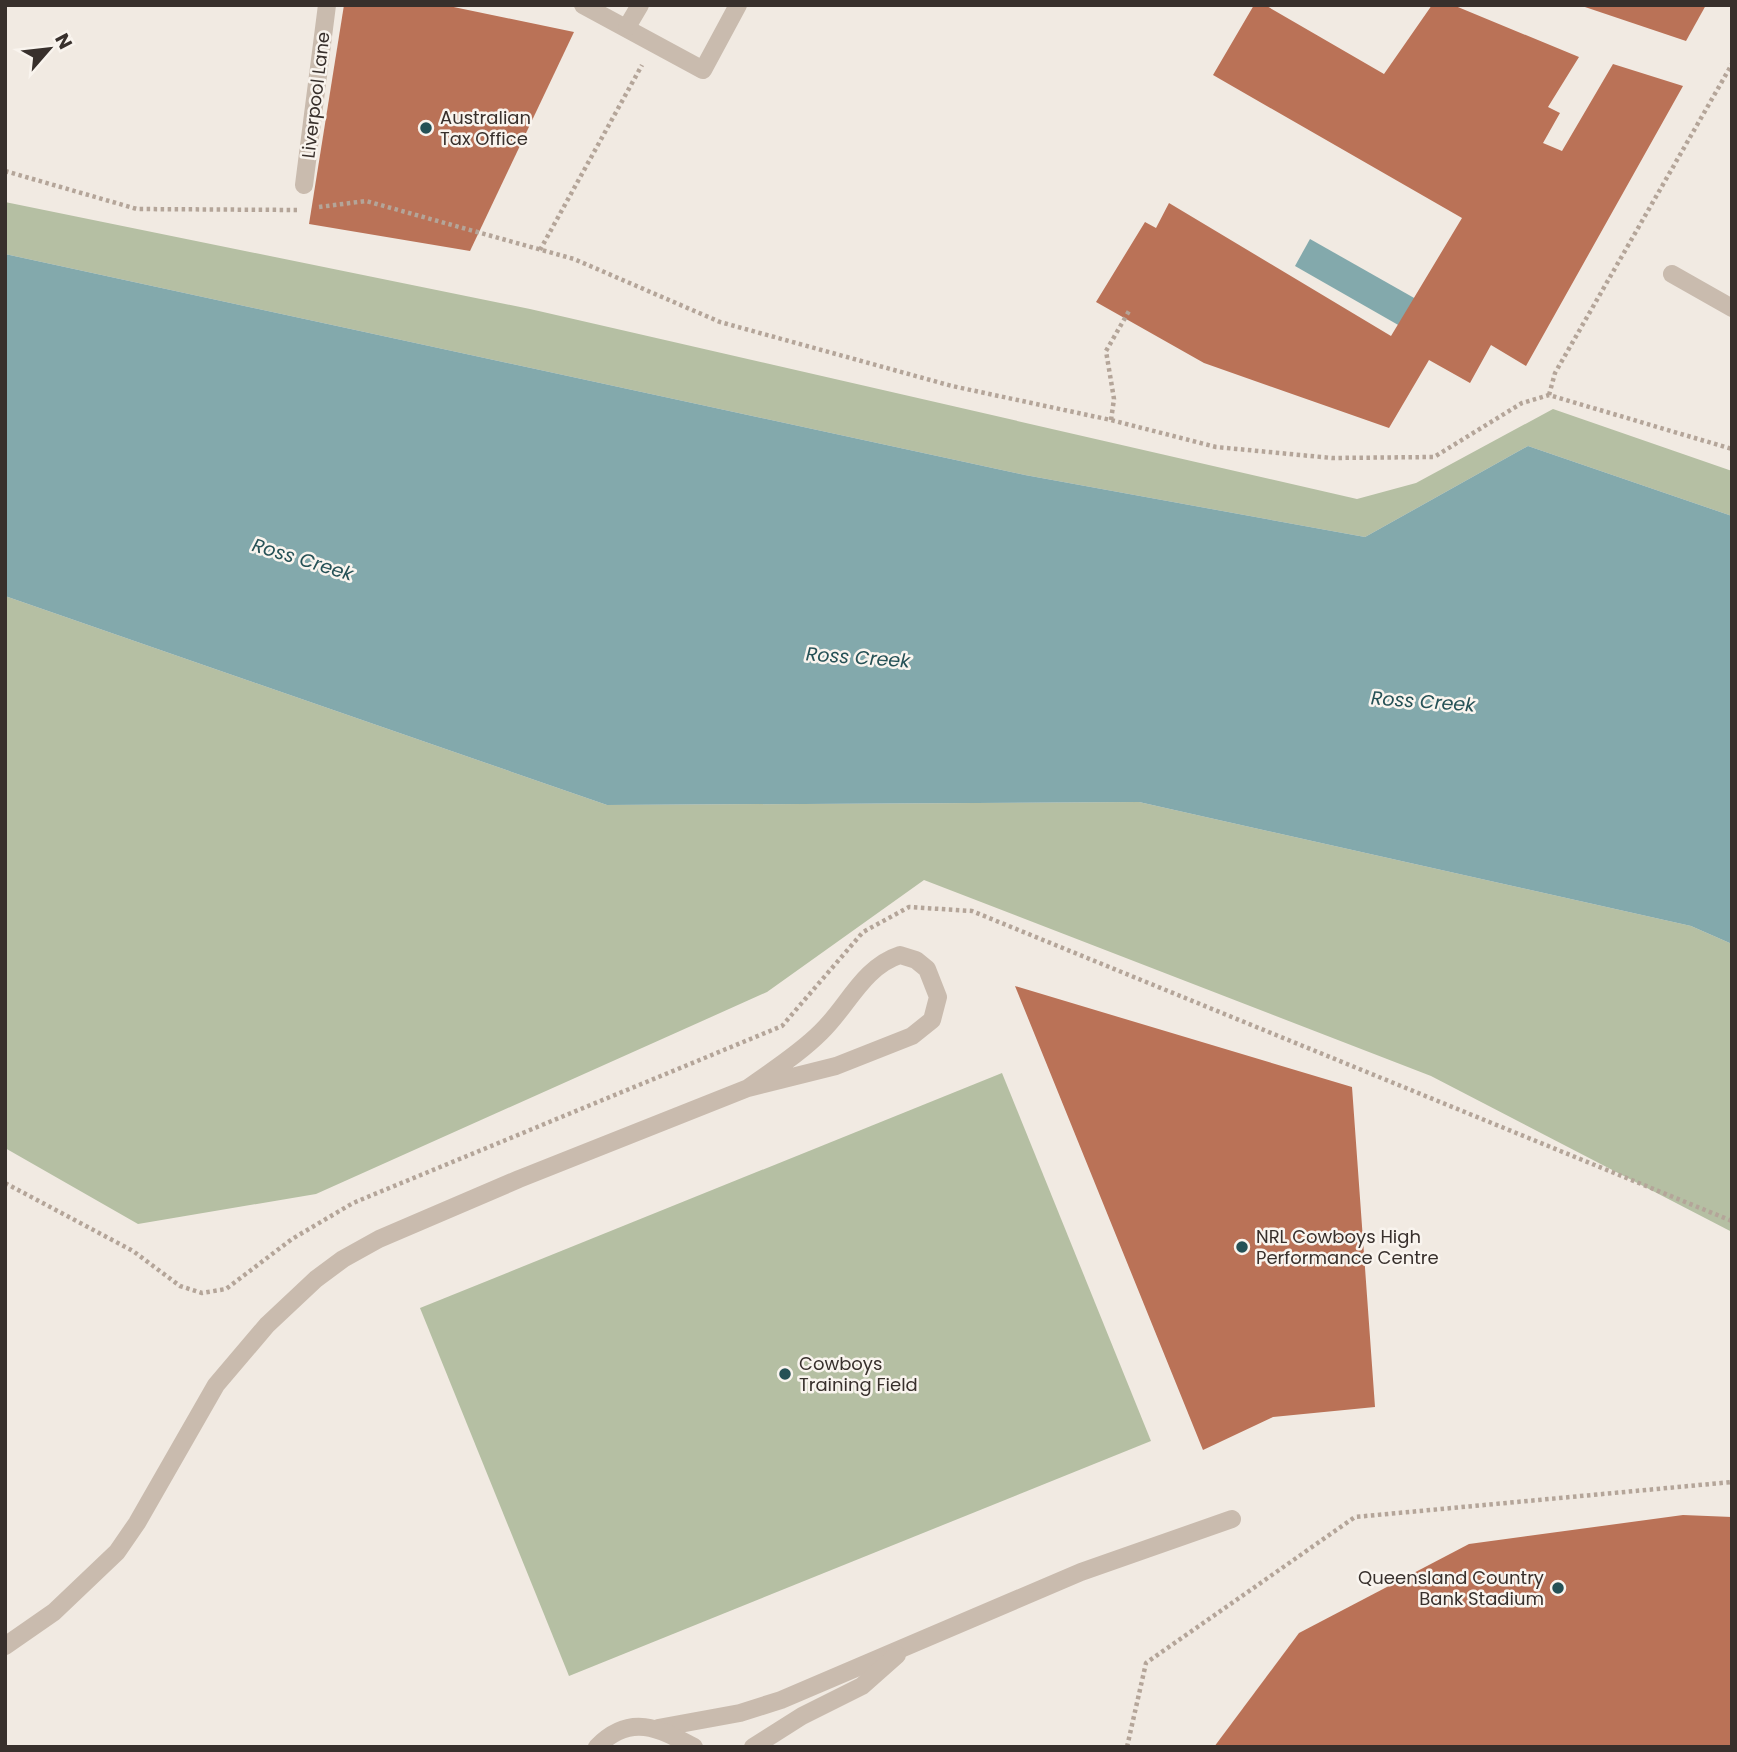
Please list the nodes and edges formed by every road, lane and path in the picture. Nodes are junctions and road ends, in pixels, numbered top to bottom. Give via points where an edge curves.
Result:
1 (327, 5) edge
2 (583, 5) edge
3 (640, 5) edge
4 (738, 5) edge
5 (627, 27) junction
6 (654, 42) junction
7 (1732, 64) edge
8 (5, 171) edge
9 (304, 185) dead end
10 (316, 207) dead end
11 (303, 209) dead end
12 (540, 250) junction
13 (1672, 274) dead end
14 (1732, 308) edge
15 (1129, 311) dead end
16 (1549, 395) junction
17 (1111, 420) junction
18 (1732, 449) edge
19 (748, 1088) junction
20 (5, 1184) edge
21 (1732, 1221) edge
22 (1732, 1482) edge
23 (1232, 1519) dead end
24 (5, 1646) edge
25 (905, 1648) junction
26 (658, 1728) junction
27 (597, 1747) edge
28 (694, 1747) edge
29 (753, 1747) edge
30 (1127, 1747) edge

1 - 9 lane, Liverpool Lane
2 - 5 lane
3 - 5 lane
4 - 6 lane via 703,70
5 - 6 lane
6 - 12 path
7 - 16 path via 1555,373
8 - 11 path via 137,209
10 - 12 path via 366,201
12 - 17 path via 574,259 720,321 952,386
13 - 14 lane
15 - 17 path via 1106,351 1114,399
16 - 17 path via 1522,403 1434,457 1332,458 1216,447
16 - 18 path
19 - 19 lane via 823,1031 876,966 900,955 927,969 938,997 932,1020 922,1029 859,1059
19 - 24 lane via 414,1223 325,1272 267,1325 216,1385 117,1552 54,1612
20 - 21 path via 133,1251 180,1286 202,1293 226,1289 292,1239 353,1203 782,1026 863,932 909,907 972,911
22 - 30 path via 1355,1517 1146,1663
23 - 25 lane via 1080,1572
25 - 26 lane via 740,1713
25 - 29 lane via 862,1686
26 - 27 lane via 639,1726 617,1732
26 - 28 lane

